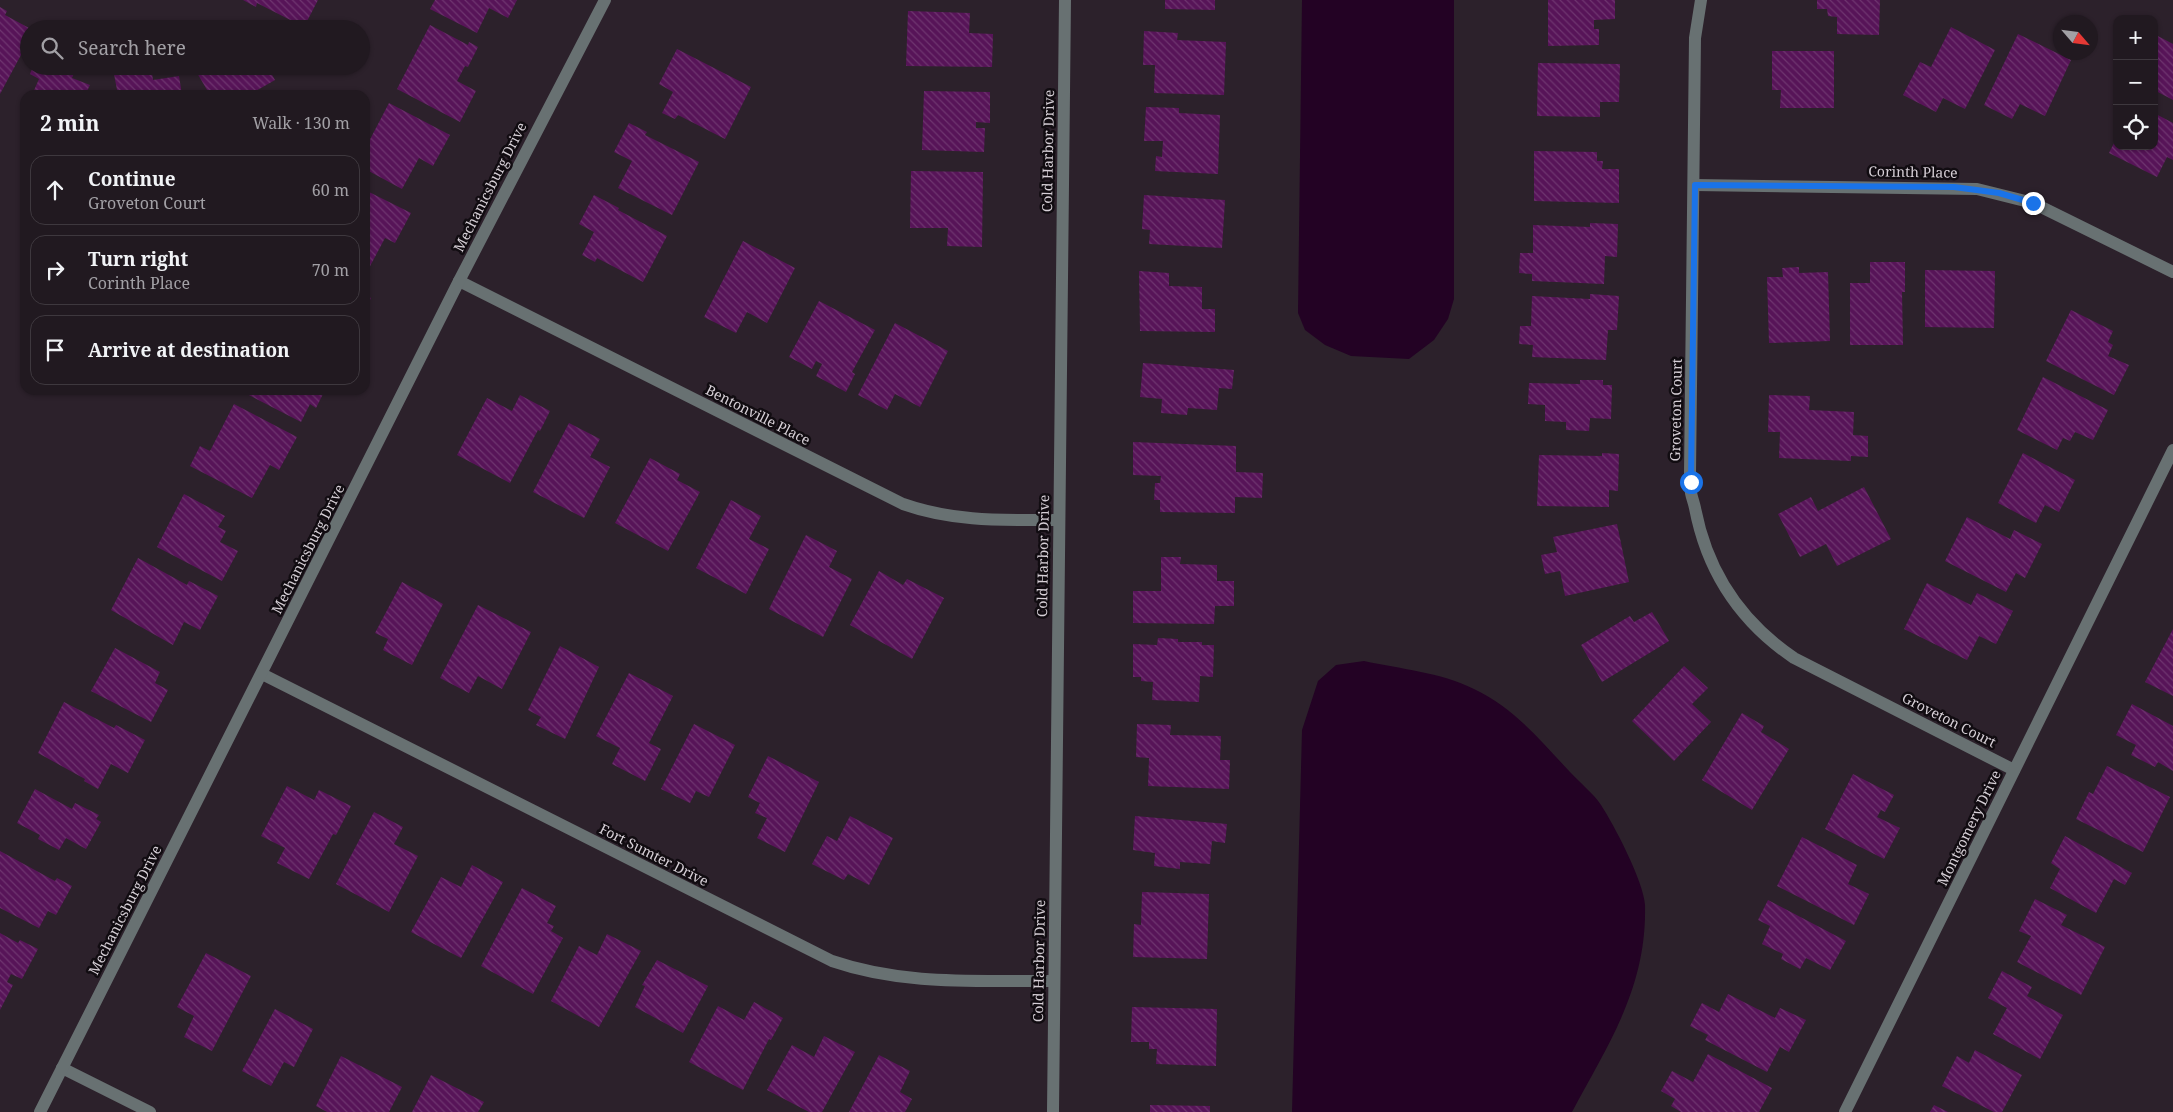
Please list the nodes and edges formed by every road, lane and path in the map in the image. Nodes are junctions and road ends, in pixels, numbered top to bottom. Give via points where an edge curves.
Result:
1 (604, 0) edge
2 (1065, 0) edge
3 (1701, 0) edge
4 (1695, 185) junction
5 (2173, 272) edge
6 (459, 281) junction
7 (2173, 450) edge
8 (1058, 520) junction
9 (262, 674) junction
10 (2014, 770) junction
11 (1054, 981) junction
12 (62, 1068) junction
13 (40, 1112) edge
14 (150, 1112) edge
15 (1052, 1112) edge
16 (1844, 1112) edge

1 - 6 street, Mechanicsburg Drive
2 - 8 street, Cold Harbor Drive
3 - 4 street, Groveton Court via 1695,38
4 - 5 street, Corinth Place via 1977,189 2033,203
4 - 10 street, Groveton Court via 1691,494 1699,531 1712,565 1742,612 1770,641 1794,658
6 - 8 street, Bentonville Place via 903,504 931,513 973,520
6 - 9 street, Mechanicsburg Drive
7 - 10 street, Montgomery Drive
8 - 11 street, Cold Harbor Drive
9 - 11 street, Fort Sumter Drive via 832,961 905,978
9 - 12 street, Mechanicsburg Drive
10 - 16 street, Montgomery Drive
11 - 15 street, Cold Harbor Drive
12 - 13 street, Mechanicsburg Drive
12 - 14 street

